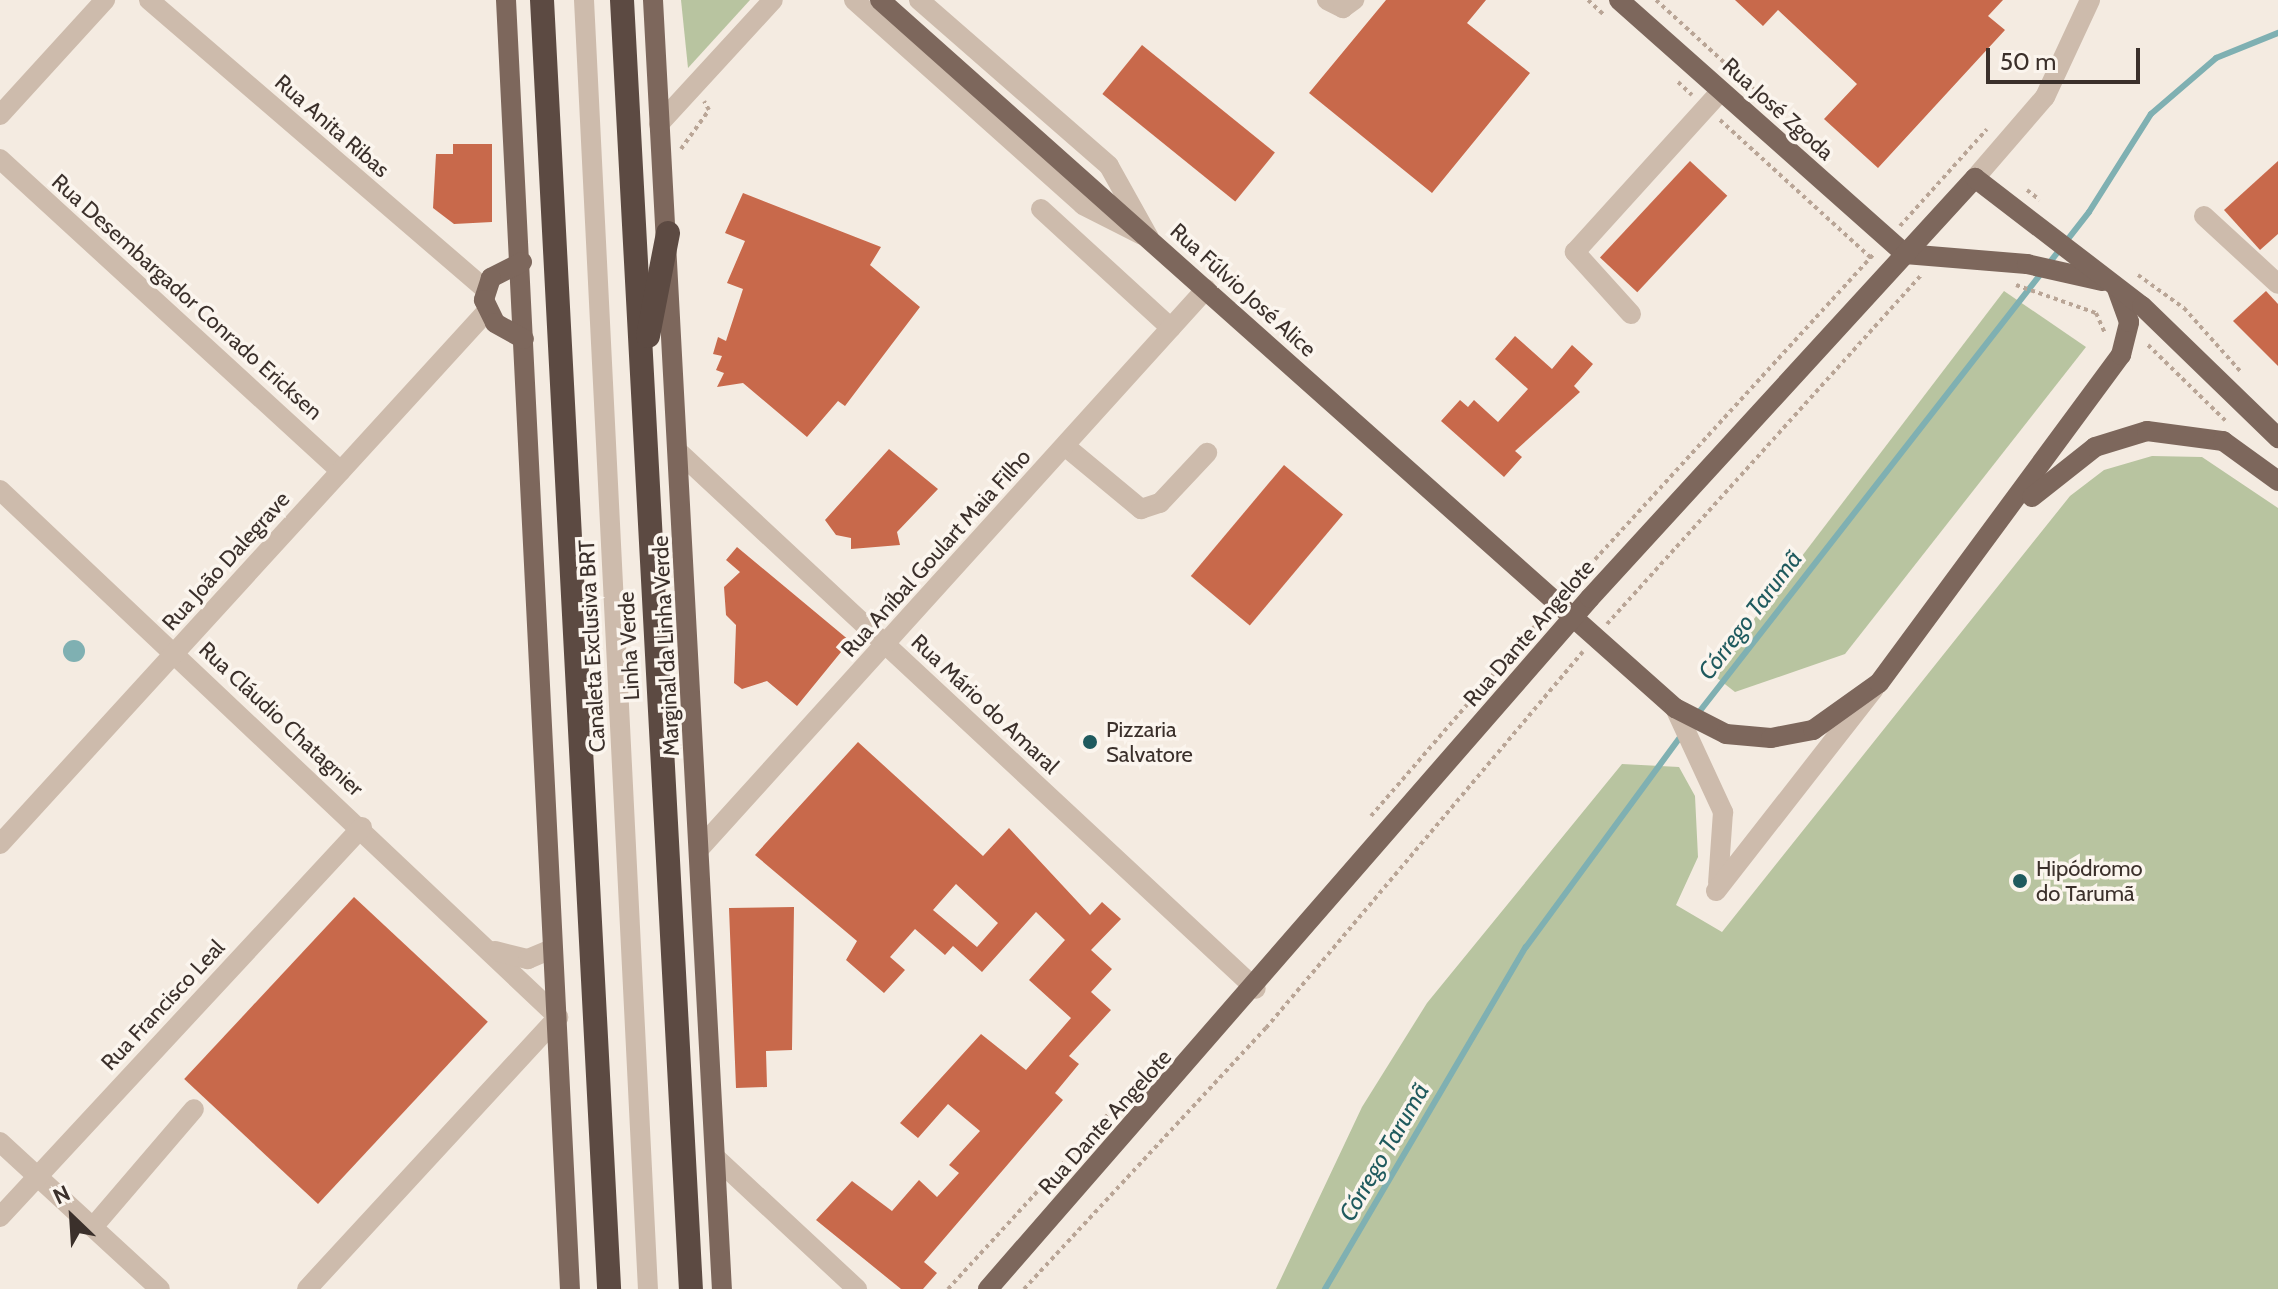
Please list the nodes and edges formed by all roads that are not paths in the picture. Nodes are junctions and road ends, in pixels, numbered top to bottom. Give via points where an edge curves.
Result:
1 (105, 0) edge
2 (149, 0) edge
3 (506, 0) edge
4 (542, 0) edge
5 (584, 0) edge
6 (622, 0) edge
7 (653, 0) edge
8 (773, 0) edge
9 (854, 0) edge
10 (880, 0) edge
11 (919, 0) edge
12 (1327, 0) edge
13 (1354, 0) edge
14 (1619, 0) edge
15 (2090, 0) edge
16 (1721, 91) junction
17 (0, 115) edge
18 (659, 124) junction
19 (0, 159) edge
20 (1975, 178) junction
21 (1041, 209) dead end
22 (2204, 216) dead end
23 (668, 233) junction
24 (1149, 238) junction
25 (1905, 254) junction
26 (522, 262) junction
27 (2074, 266) junction
28 (2278, 284) edge
29 (2113, 286) junction
30 (484, 288) junction
31 (1206, 289) junction
32 (487, 311) junction
33 (1631, 314) dead end
34 (1171, 328) junction
35 (524, 339) junction
36 (641, 378) junction
37 (2278, 438) edge
38 (1065, 446) junction
39 (1207, 453) dead end
40 (681, 454) junction
41 (341, 471) junction
42 (2278, 481) edge
43 (0, 490) edge
44 (2010, 515) junction
45 (1573, 618) junction
46 (886, 645) junction
47 (175, 653) junction
48 (1879, 683) junction
49 (1701, 735) junction
50 (362, 827) junction
51 (5, 829) edge
52 (700, 848) junction
53 (552, 949) junction
54 (495, 951) junction
55 (1256, 989) junction
56 (558, 1017) junction
57 (517, 1061) junction
58 (561, 1065) junction
59 (194, 1109) dead end
60 (0, 1142) edge
61 (715, 1157) junction
62 (38, 1176) junction
63 (0, 1217) edge
64 (93, 1227) junction
65 (160, 1289) edge
66 (307, 1289) edge
67 (570, 1289) edge
68 (609, 1289) edge
69 (648, 1289) edge
70 (691, 1289) edge
71 (722, 1289) edge
72 (857, 1289) edge
73 (988, 1289) edge

1 - 17 street
2 - 30 street, Rua Anita Ribas
3 - 26 main road
4 - 68 highway
5 - 69 street, Canaleta Exclusiva BRT
6 - 36 highway, Linha Verde
7 - 18 main road, Marginal da Linha Verde
8 - 18 street
9 - 24 street via 1083,205
10 - 24 main road, Rua Fúlvio José Alice
11 - 24 street via 1109,166
12 - 13 street via 1343,8
14 - 16 main road, Rua José Zgoda
15 - 20 street, Rua Dante Angelote via 2045,97
16 - 25 main road, Rua José Zgoda
16 - 33 street via 1575,252
18 - 23 main road, Marginal da Linha Verde
19 - 41 street, Rua Desembargador Conrado Ericksen
20 - 25 main road, Rua Dante Angelote
20 - 27 main road via 2047,235
21 - 34 street
22 - 28 street
23 - 36 highway
23 - 40 main road, Marginal da Linha Verde
24 - 31 main road, Rua Fúlvio José Alice
25 - 27 main road
25 - 45 main road, Rua Dante Angelote
26 - 30 main road via 500,269
26 - 35 main road
27 - 29 main road
29 - 37 main road
29 - 44 main road via 2129,322 2121,355
30 - 32 main road
31 - 34 street, Rua Aníbal Goulart Maia Filho
31 - 45 main road, Rua Fúlvio José Alice
32 - 35 main road
32 - 41 street, Rua João Dalegrave
34 - 38 street, Rua Aníbal Goulart Maia Filho
35 - 53 main road
36 - 70 highway, Linha Verde
38 - 39 street via 1141,509 1160,503
38 - 46 street, Rua Aníbal Goulart Maia Filho
40 - 46 street, Rua Mário do Amaral
40 - 52 main road, Marginal da Linha Verde
41 - 47 street, Rua João Dalegrave
42 - 44 main road via 2223,441 2147,431 2095,447
43 - 47 street, Rua Cláudio Chatagnier
44 - 48 main road, Rua Fúlvio José Alice
45 - 49 main road, Rua Fúlvio José Alice
45 - 55 main road, Rua Dante Angelote
46 - 52 street, Rua Aníbal Goulart Maia Filho
46 - 55 street, Rua Mário do Amaral
47 - 50 street, Rua Cláudio Chatagnier
47 - 51 street, Rua João Dalegrave
48 - 49 main road, Rua Fúlvio José Alice via 1835,719 1793,736
48 - 49 street via 1716,891 1723,812
50 - 54 street, Rua Cláudio Chatagnier
50 - 62 street, Rua Francisco Leal
52 - 61 main road, Marginal da Linha Verde
53 - 54 street via 528,959
53 - 56 main road
54 - 56 street, Rua Cláudio Chatagnier
55 - 73 main road, Rua Dante Angelote
56 - 57 street
56 - 58 main road
57 - 58 street
57 - 66 street
58 - 67 main road
59 - 64 street
60 - 62 street
61 - 71 main road, Marginal da Linha Verde
61 - 72 street
62 - 63 street, Rua Francisco Leal
62 - 64 street
64 - 65 street

